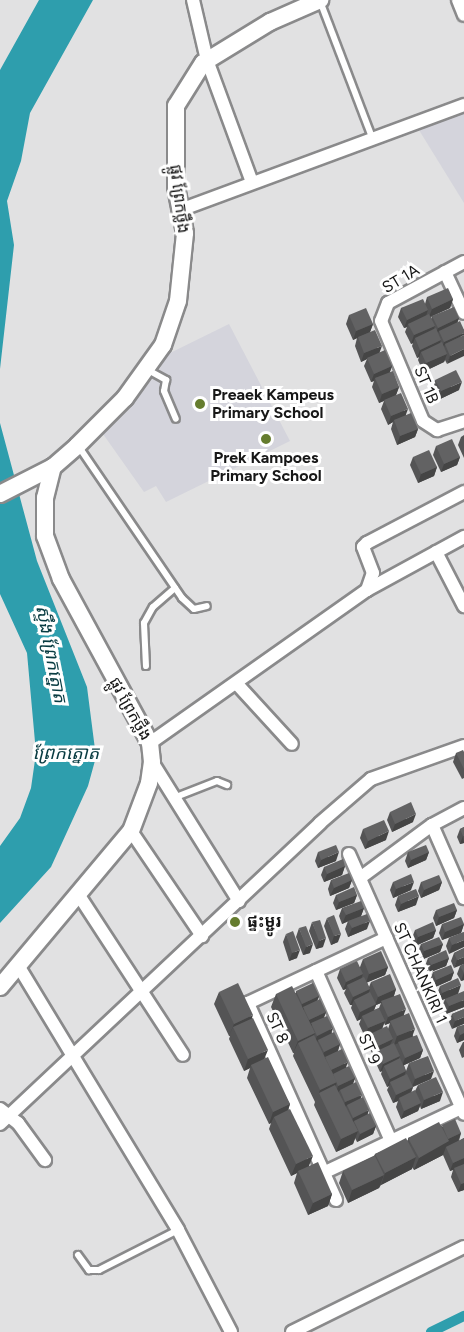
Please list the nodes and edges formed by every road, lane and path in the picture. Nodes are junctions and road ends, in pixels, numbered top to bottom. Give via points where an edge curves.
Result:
1 (193, 0) edge
2 (320, 0) edge
3 (458, 0) edge
4 (464, 15) edge
5 (207, 60) junction
6 (464, 105) edge
7 (372, 137) junction
8 (252, 182) junction
9 (180, 210) junction
10 (464, 262) edge
11 (445, 272) junction
12 (464, 313) edge
13 (381, 321) joint
14 (148, 370) junction
15 (176, 419) dead end
16 (464, 421) edge
17 (77, 446) junction
18 (53, 467) junction
19 (464, 492) edge
20 (0, 494) edge
21 (464, 537) edge
22 (436, 552) junction
23 (175, 588) junction
24 (367, 590) junction
25 (207, 606) dead end
26 (464, 606) edge
27 (146, 666) dead end
28 (237, 684) junction
29 (150, 743) junction
30 (292, 744) dead end
31 (464, 746) edge
32 (152, 762) junction
33 (226, 785) dead end
34 (176, 796) junction
35 (464, 808) edge
36 (432, 825) junction
37 (131, 831) junction
38 (349, 854) dead end
39 (360, 878) junction
40 (78, 894) junction
41 (464, 897) edge
42 (239, 901) junction
43 (202, 936) junction
44 (386, 938) junction
45 (19, 966) junction
46 (316, 971) junction
47 (0, 987) edge
48 (143, 992) junction
49 (183, 1055) dead end
50 (74, 1057) junction
51 (463, 1111) edge
52 (2, 1117) edge
53 (391, 1141) junction
54 (45, 1160) dead end
55 (323, 1173) junction
56 (336, 1200) dead end
57 (178, 1230) junction
58 (464, 1247) edge
59 (78, 1255) dead end
60 (231, 1332) edge
61 (292, 1332) edge

1 - 5 street
2 - 5 street, ផ្លូវ ព្រែកថ្លឹង via 270,22
2 - 7 lane
3 - 4 street
5 - 8 street
5 - 9 street, ផ្លូវ ព្រែកថ្លឹង via 176,106 173,144
6 - 7 street
7 - 8 street
8 - 9 street
9 - 14 street, ផ្លូវ ព្រែកថ្លឹង via 185,233 178,301 163,345
10 - 11 street, ST 1A
11 - 12 street, ST 1A
11 - 13 street, ST 1A via 388,303
13 - 16 street, ST 1B via 423,421 437,430
14 - 15 lane via 166,380 164,391
14 - 17 street, ផ្លូវ ព្រែកថ្លឹង
17 - 18 street, ផ្លូវ ព្រែកថ្លឹង
17 - 23 lane
18 - 20 street, ផ្លូវ ព្រែកថ្លឹង
18 - 29 street, ផ្លូវ ព្រែកថ្លឹង via 45,498 45,536 61,579
19 - 24 street via 363,547 373,573
21 - 22 street
22 - 24 street
22 - 26 street
23 - 25 lane via 194,609
23 - 27 lane via 153,607 144,623
24 - 28 street
28 - 29 street
28 - 30 street
29 - 32 street, ផ្លូវ ព្រែកថ្លឹង
31 - 42 street via 372,779 320,822
32 - 34 street
32 - 37 street, ផ្លូវ ព្រែកថ្លឹង via 149,783
33 - 34 lane via 211,782
34 - 42 street
35 - 36 street
36 - 39 street
36 - 41 street
37 - 40 street, ផ្លូវ ព្រែកថ្លឹង
37 - 43 street
38 - 39 street, ST CHANKIRI 1
39 - 44 street, ST CHANKIRI 1
40 - 45 street, ផ្លូវ ព្រែកថ្លឹង
40 - 48 street
42 - 43 street
43 - 48 street
44 - 46 street, ST 8
44 - 51 street, ST CHANKIRI 1
45 - 47 street, ផ្លូវ ព្រែកថ្លឹង
45 - 50 street
46 - 53 street, ST 9
46 - 55 street, ST 8 via 248,1003
48 - 49 street
48 - 50 street
50 - 52 street
50 - 57 street
51 - 53 street
52 - 54 street via 18,1123
53 - 55 street
55 - 56 street, ST 8
57 - 59 lane via 99,1270 89,1270
57 - 60 street
58 - 61 street

